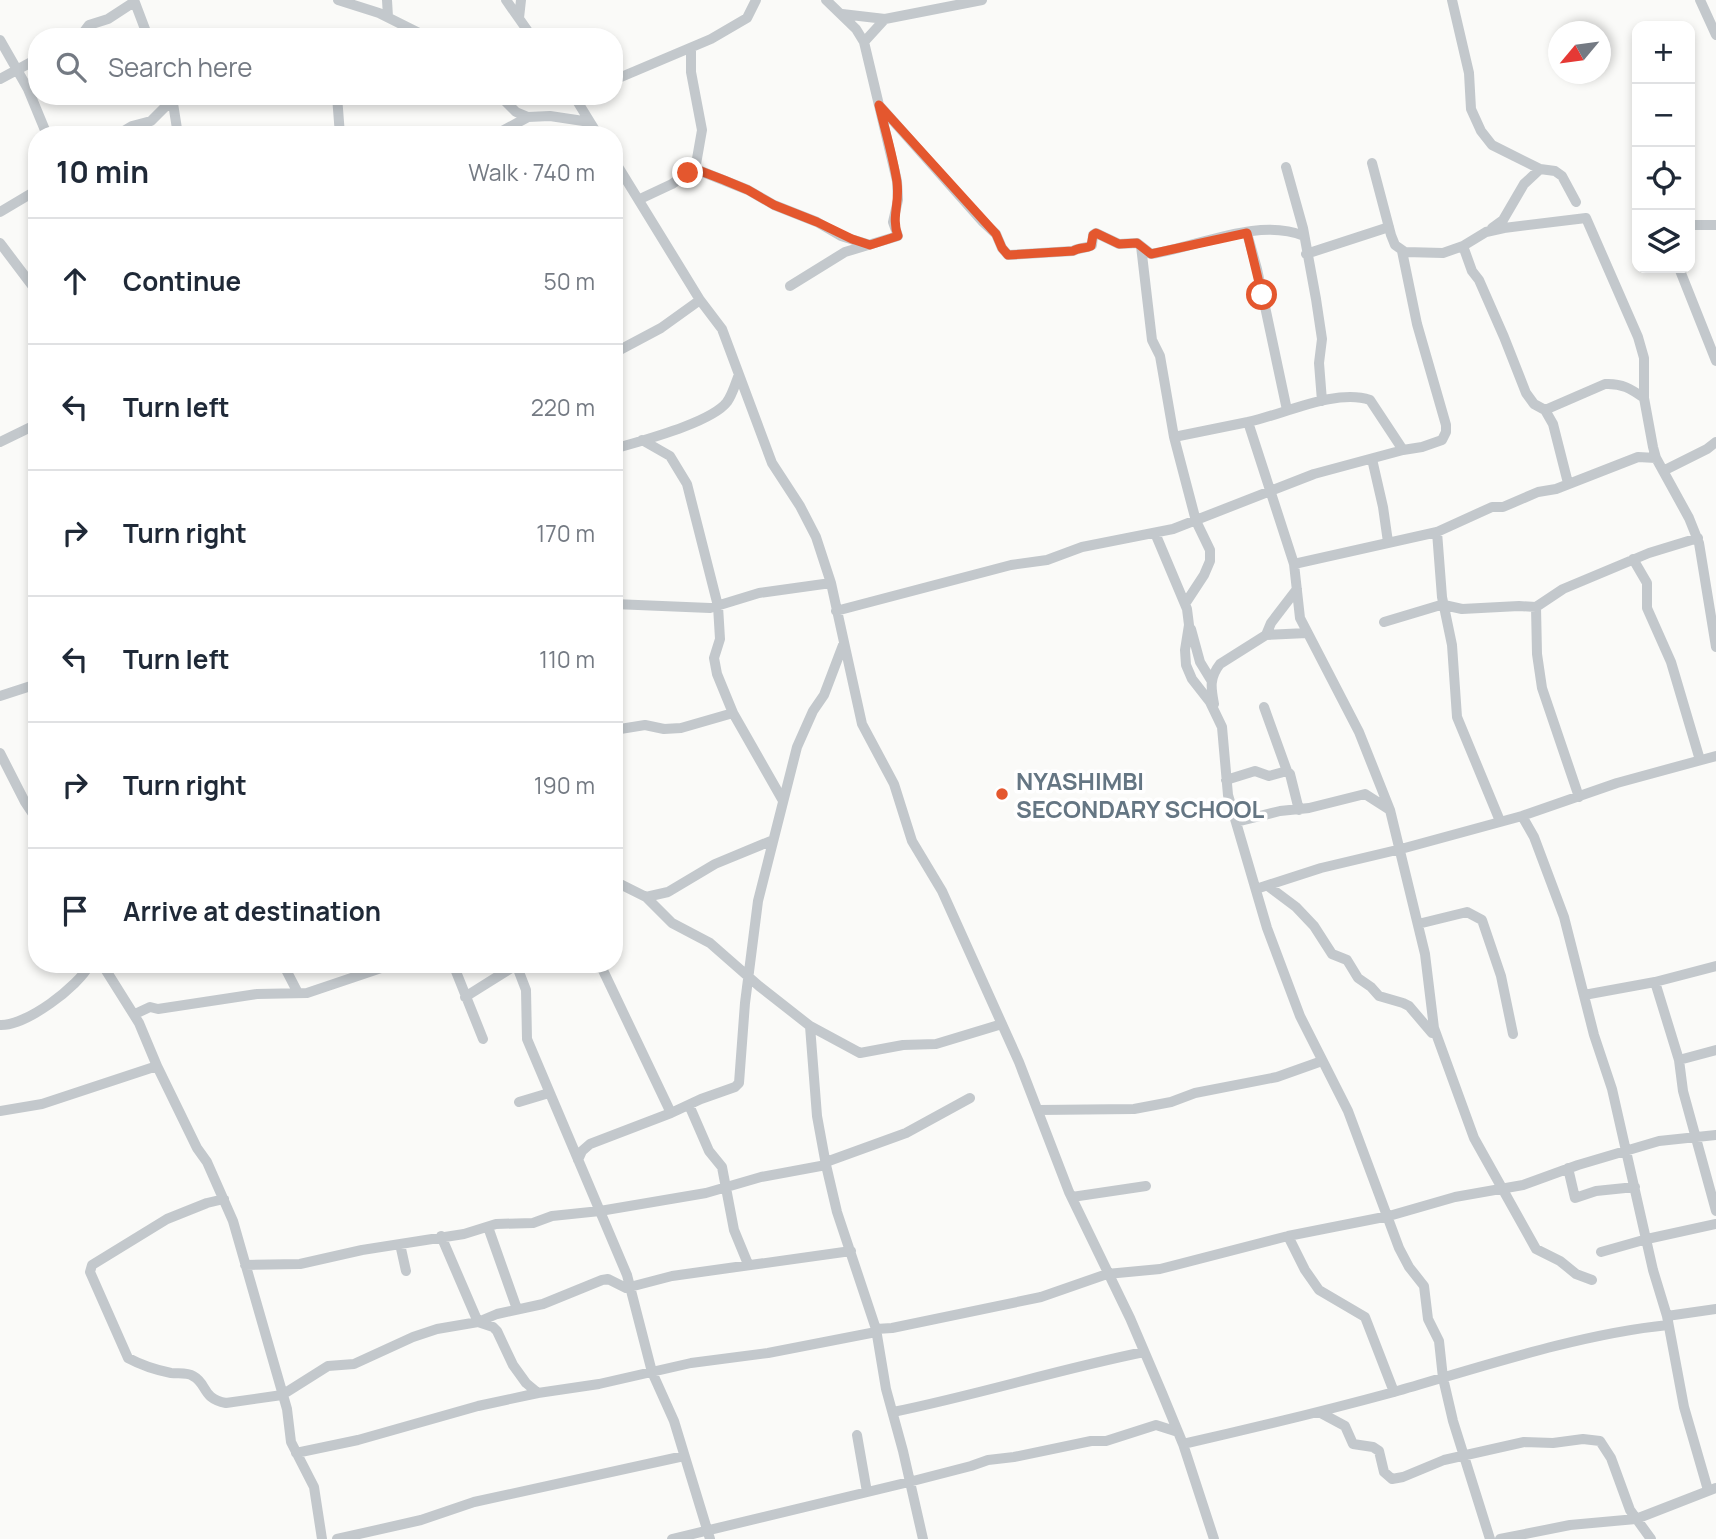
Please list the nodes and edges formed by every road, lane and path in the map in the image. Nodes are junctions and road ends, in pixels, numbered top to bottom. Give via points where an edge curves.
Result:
1 (338, 0) edge
2 (387, 0) edge
3 (506, 0) edge
4 (522, 0) edge
5 (756, 0) edge
6 (826, 0) edge
7 (982, 0) edge
8 (1452, 0) edge
9 (1700, 0) edge
10 (134, 1) edge
11 (841, 14) junction
12 (388, 17) junction
13 (519, 18) junction
14 (885, 19) junction
15 (87, 28) edge
16 (144, 28) edge
17 (409, 28) edge
18 (526, 28) edge
19 (1716, 35) edge
20 (0, 40) edge
21 (864, 42) junction
22 (691, 50) junction
23 (28, 64) edge
24 (15, 70) junction
25 (623, 76) edge
26 (0, 79) edge
27 (28, 89) edge
28 (35, 105) edge
29 (166, 105) edge
30 (174, 105) edge
31 (338, 105) edge
32 (509, 105) edge
33 (582, 105) edge
34 (879, 105) junction
35 (528, 117) junction
36 (590, 122) junction
37 (43, 126) edge
38 (132, 126) edge
39 (177, 126) edge
40 (339, 126) edge
41 (512, 126) edge
42 (592, 126) edge
43 (1372, 163) dead end
44 (1286, 167) dead end
45 (1539, 169) junction
46 (695, 170) junction
47 (623, 174) edge
48 (28, 195) edge
49 (640, 199) junction
50 (1576, 202) dead end
51 (0, 212) edge
52 (1695, 225) edge
53 (1716, 225) edge
54 (1389, 227) junction
55 (1486, 232) junction
56 (0, 233) edge
57 (1247, 233) junction
58 (1304, 236) junction
59 (4, 245) edge
60 (870, 245) junction
61 (1140, 246) junction
62 (1463, 246) junction
63 (1402, 251) junction
64 (1306, 254) junction
65 (1681, 273) edge
66 (28, 279) edge
67 (790, 286) dead end
68 (700, 300) junction
69 (623, 348) edge
70 (1716, 361) edge
71 (738, 377) junction
72 (1644, 398) junction
73 (1322, 401) junction
74 (1287, 410) junction
75 (1545, 410) junction
76 (1248, 422) junction
77 (28, 428) edge
78 (1174, 437) junction
79 (642, 440) junction
80 (0, 442) edge
81 (1716, 442) edge
82 (623, 446) edge
83 (1403, 450) junction
84 (1657, 458) junction
85 (1372, 459) junction
86 (1663, 471) junction
87 (1568, 483) junction
88 (1272, 491) junction
89 (1196, 521) junction
90 (1437, 532) junction
91 (1155, 533) junction
92 (1698, 538) junction
93 (1388, 542) junction
94 (1633, 559) junction
95 (1294, 564) junction
96 (831, 583) junction
97 (1297, 589) junction
98 (1185, 604) junction
99 (623, 605) edge
100 (1444, 605) junction
101 (718, 607) junction
102 (1536, 607) junction
103 (836, 611) junction
104 (1384, 622) dead end
105 (1189, 625) junction
106 (1307, 633) junction
107 (1266, 635) junction
108 (844, 644) junction
109 (1716, 647) edge
110 (1211, 680) junction
111 (28, 687) edge
112 (0, 696) edge
113 (1264, 707) dead end
114 (1215, 712) junction
115 (733, 713) junction
116 (623, 729) edge
117 (0, 753) edge
118 (1716, 757) edge
119 (1700, 760) junction
120 (1287, 771) junction
121 (1226, 779) junction
122 (1579, 797) junction
123 (782, 799) junction
124 (28, 806) edge
125 (1299, 810) junction
126 (1390, 810) junction
127 (1522, 816) junction
128 (1500, 821) junction
129 (1236, 822) junction
130 (773, 840) junction
131 (1401, 849) junction
132 (623, 886) edge
133 (1268, 886) junction
134 (1256, 889) junction
135 (646, 897) junction
136 (1418, 924) junction
137 (1716, 966) edge
138 (84, 973) edge
139 (108, 973) edge
140 (288, 973) edge
141 (368, 973) edge
142 (456, 973) edge
143 (503, 973) edge
144 (519, 973) edge
145 (604, 973) edge
146 (748, 977) junction
147 (1655, 982) junction
148 (298, 993) junction
149 (1584, 995) junction
150 (465, 997) junction
151 (135, 1014) junction
152 (1002, 1024) junction
153 (0, 1025) edge
154 (810, 1026) junction
155 (1513, 1034) dead end
156 (483, 1039) dead end
157 (1438, 1042) junction
158 (1716, 1050) edge
159 (1679, 1060) junction
160 (1322, 1061) junction
161 (157, 1066) junction
162 (550, 1093) junction
163 (970, 1098) dead end
164 (519, 1102) dead end
165 (689, 1105) junction
166 (1039, 1110) junction
167 (0, 1111) edge
168 (671, 1113) junction
169 (1716, 1135) edge
170 (1695, 1136) junction
171 (1626, 1150) junction
172 (578, 1160) junction
173 (826, 1164) junction
174 (1568, 1168) junction
175 (1146, 1186) dead end
176 (1635, 1187) junction
177 (727, 1188) junction
178 (1503, 1188) junction
179 (1072, 1197) junction
180 (224, 1199) junction
181 (600, 1211) junction
182 (1716, 1211) edge
183 (1389, 1216) junction
184 (1716, 1224) edge
185 (488, 1227) junction
186 (441, 1236) junction
187 (1288, 1236) junction
188 (1647, 1239) junction
189 (400, 1244) junction
190 (851, 1251) junction
191 (1601, 1252) dead end
192 (748, 1264) junction
193 (245, 1265) junction
194 (406, 1271) dead end
195 (1107, 1274) junction
196 (1592, 1280) dead end
197 (630, 1286) junction
198 (1716, 1309) edge
199 (517, 1310) junction
200 (1667, 1321) junction
201 (478, 1322) junction
202 (876, 1330) junction
203 (1144, 1352) junction
204 (652, 1372) junction
205 (1443, 1378) junction
206 (1394, 1392) junction
207 (538, 1393) junction
208 (282, 1395) junction
209 (893, 1412) junction
210 (1319, 1412) junction
211 (1178, 1432) junction
212 (857, 1435) dead end
213 (1183, 1444) junction
214 (296, 1453) junction
215 (684, 1455) junction
216 (1464, 1456) junction
217 (909, 1482) junction
218 (1712, 1489) edge
219 (867, 1492) junction
220 (1636, 1518) junction
221 (709, 1534) edge
222 (322, 1539) edge
223 (337, 1539) edge
224 (672, 1539) edge
225 (923, 1539) edge
226 (1214, 1539) edge
227 (1490, 1539) edge
228 (1500, 1539) edge
229 (1651, 1539) edge

1 - 12 street
2 - 12 street
3 - 13 street
4 - 13 street
5 - 22 street via 747,18
6 - 11 street
7 - 14 street
8 - 45 street via 1469,73 1471,109 1481,131 1492,145
9 - 19 street
10 - 15 street
10 - 16 street
11 - 14 street
11 - 21 street
12 - 17 street
13 - 18 street
14 - 21 street
20 - 24 street
21 - 34 street
22 - 25 street
22 - 46 street via 702,130
23 - 24 street
24 - 26 street
24 - 27 street
28 - 37 street
29 - 38 street via 151,121
30 - 39 street
31 - 40 street
32 - 35 street
33 - 36 street
34 - 60 street via 897,181 893,222 898,236
34 - 61 street via 996,234 1008,255 1073,251 1091,246 1096,233 1119,244
35 - 36 street
35 - 41 street
36 - 42 street
43 - 54 street
44 - 58 street
45 - 50 street via 1562,176
45 - 55 street via 1524,184 1503,220
46 - 49 street
46 - 60 street
47 - 49 street
48 - 51 street
49 - 68 street
52 - 53 street
54 - 63 street via 1395,246
54 - 64 street
55 - 62 street
55 - 72 street via 1586,218 1638,337 1644,358
56 - 59 street
57 - 58 street via 1270,229
57 - 61 street via 1154,254
57 - 74 street
58 - 64 street
59 - 66 street
60 - 67 street via 845,252
61 - 78 street via 1152,340 1160,356
62 - 63 street via 1443,253
62 - 75 street via 1522,386 1534,404
63 - 83 street via 1446,432 1442,440
64 - 73 street via 1322,339
65 - 70 street
68 - 69 street
68 - 71 street via 722,329
71 - 79 street via 727,403 718,411
71 - 96 street via 772,463 816,537
72 - 75 street via 1622,384 1605,384
72 - 84 street
73 - 74 street
73 - 83 street via 1370,400
74 - 76 street
75 - 87 street
76 - 78 street
76 - 88 street
77 - 80 street
78 - 89 street
79 - 82 street
79 - 101 street via 670,456 687,484
81 - 86 street
83 - 85 street
84 - 86 street
84 - 87 street via 1638,457
85 - 88 street
85 - 93 street
86 - 92 street
87 - 90 street via 1492,507
88 - 89 street
88 - 95 street
89 - 91 street
89 - 98 street via 1210,550 1210,561
90 - 93 street
90 - 100 street
91 - 98 street
91 - 103 street via 1082,547 1047,560 1011,565
92 - 94 street
92 - 109 street
93 - 95 street
94 - 102 street via 1563,589
94 - 119 street via 1647,583 1647,608 1671,662
95 - 97 street
96 - 101 street via 759,593
96 - 103 street
97 - 106 street
97 - 107 street
98 - 105 street
99 - 101 street
100 - 102 street via 1462,609
100 - 104 street
100 - 128 street via 1457,717
101 - 115 street via 720,639 715,662
102 - 122 street via 1542,688
103 - 108 street
105 - 110 street via 1200,662
105 - 114 street via 1185,665
106 - 107 street
106 - 126 street via 1359,732
107 - 110 street via 1220,664
108 - 123 street via 797,747
108 - 152 street via 867,738 894,784 912,841 942,891
110 - 114 street
111 - 112 street
113 - 120 street
114 - 121 street via 1223,735
115 - 116 street via 681,728
115 - 123 street
117 - 124 street
118 - 119 street
119 - 122 street
120 - 121 street via 1269,776 1255,771
120 - 125 street
121 - 129 street
122 - 127 street
123 - 130 street
125 - 126 street via 1365,794
125 - 129 street
126 - 131 street
127 - 128 street
127 - 149 street via 1564,917
128 - 131 street
129 - 134 street
130 - 135 street via 715,864 668,892
130 - 146 street via 758,901
131 - 133 street
131 - 136 street
132 - 135 street
133 - 134 street
133 - 157 street via 1296,907 1331,953 1347,960 1358,978 1379,996 1409,1006
134 - 160 street via 1300,1016
135 - 146 street via 672,923 710,943
136 - 155 street via 1466,912 1482,920 1501,976
136 - 157 street
137 - 147 street
138 - 153 street via 32,1016
139 - 151 street
140 - 148 street
141 - 148 street
142 - 150 street
143 - 150 street
144 - 162 street via 526,990 527,1039
145 - 168 street
146 - 154 street
146 - 165 street via 739,1083
147 - 149 street
147 - 159 street
148 - 151 street via 150,1007
149 - 171 street
150 - 156 street
151 - 161 street
152 - 154 street via 936,1044 864,1053
152 - 166 street
154 - 173 street
157 - 178 street via 1474,1138
158 - 159 street
159 - 170 street
160 - 166 street via 1277,1077 1134,1109
160 - 183 street via 1344,1100
161 - 167 street via 42,1104
161 - 180 street
162 - 164 street
162 - 172 street
163 - 173 street via 906,1133
165 - 168 street
165 - 177 street via 709,1151 722,1167
166 - 179 street
168 - 172 street via 590,1144
169 - 170 street
170 - 171 street
170 - 182 street
171 - 174 street
171 - 176 street
172 - 181 street
173 - 177 street
173 - 190 street
174 - 176 street via 1575,1198
174 - 178 street
175 - 179 street
176 - 188 street
177 - 181 street
177 - 192 street via 734,1230
178 - 183 street
178 - 196 street via 1536,1249
179 - 195 street
180 - 193 street
180 - 208 street via 167,1219 93,1265 90,1272 128,1358 172,1373 191,1374 206,1394 218,1401 237,1403
181 - 185 street
181 - 197 street
183 - 187 street
183 - 205 street via 1405,1259 1424,1286
184 - 188 street
185 - 186 street
185 - 199 street
186 - 189 street
186 - 201 street
187 - 195 street via 1160,1269
187 - 206 street via 1319,1290 1364,1317
188 - 191 street
188 - 200 street
189 - 193 street via 300,1264
189 - 194 street
190 - 192 street
190 - 202 street
192 - 197 street
193 - 208 street
195 - 202 street via 1041,1297
195 - 203 street
197 - 199 street via 602,1280
197 - 204 street
198 - 200 street
199 - 201 street
200 - 205 street
200 - 218 street via 1684,1407
201 - 207 street via 493,1326 513,1365
201 - 208 street via 413,1337 354,1364 328,1366
202 - 204 street
202 - 209 street
203 - 209 street
203 - 211 street
204 - 207 street
204 - 215 street
205 - 206 street
205 - 216 street
206 - 210 street
207 - 214 street
208 - 214 street
209 - 217 street
210 - 213 street
210 - 216 street via 1345,1426 1353,1444 1379,1451 1384,1472 1392,1479
211 - 213 street
211 - 217 street via 1151,1426 1106,1441 988,1460
212 - 219 street
213 - 226 street
214 - 222 street via 314,1487
215 - 221 street
215 - 223 street via 474,1502 422,1520
216 - 220 street via 1524,1442 1600,1441
216 - 227 street
217 - 219 street
217 - 225 street
218 - 220 street
219 - 221 street
220 - 228 street
220 - 229 street
221 - 224 street

